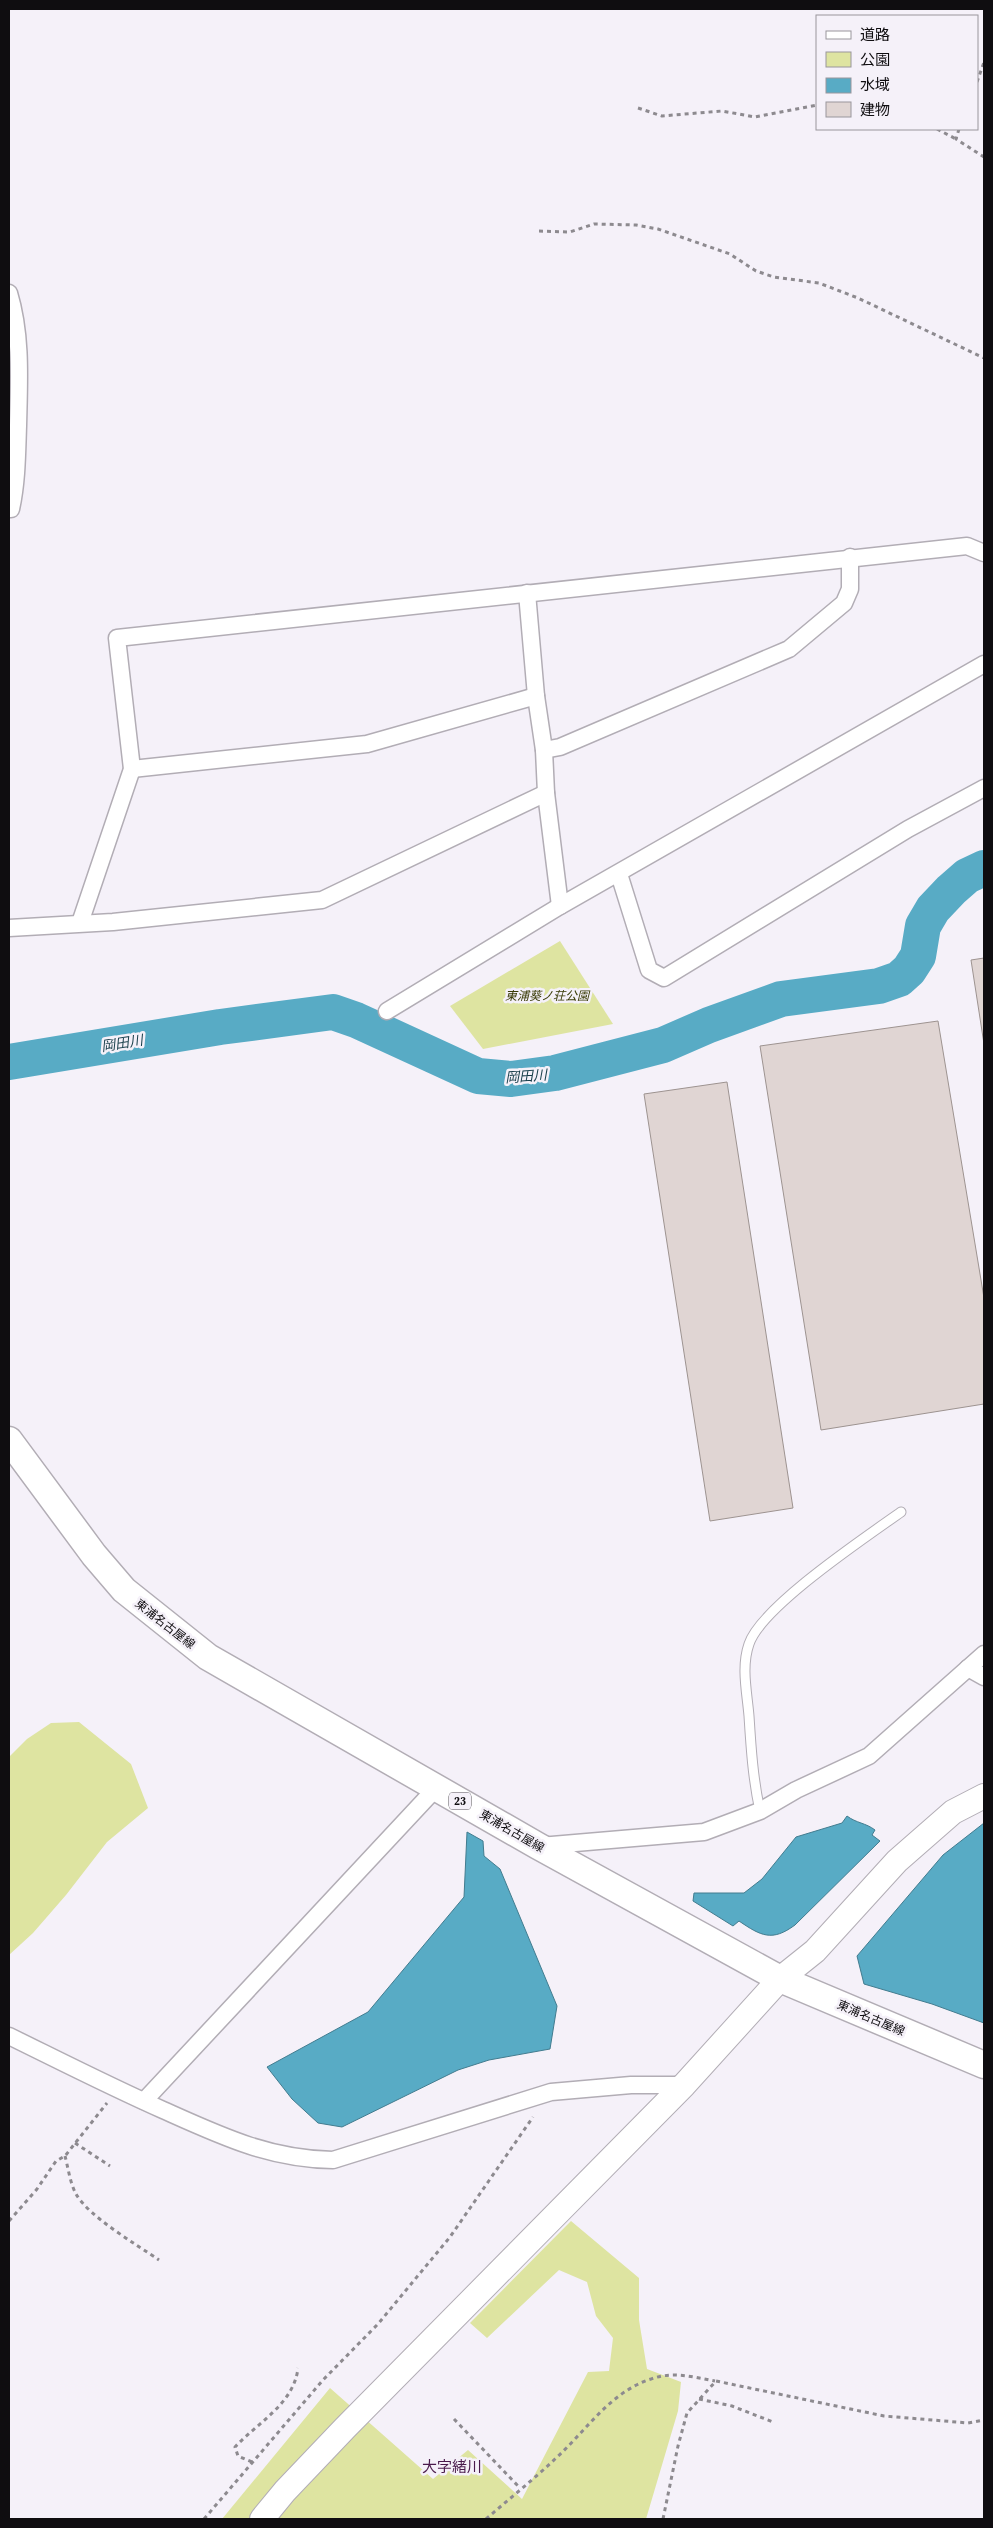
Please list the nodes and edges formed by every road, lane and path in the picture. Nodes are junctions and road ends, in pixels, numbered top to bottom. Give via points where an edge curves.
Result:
1 (984, 62) edge
2 (978, 79) edge
3 (816, 105) edge
4 (638, 108) dead end
5 (939, 130) edge
6 (960, 130) edge
7 (956, 139) junction
8 (984, 157) edge
9 (539, 231) dead end
10 (9, 293) edge
11 (984, 358) edge
12 (9, 509) edge
13 (984, 553) edge
14 (850, 557) junction
15 (527, 593) junction
16 (984, 664) edge
17 (536, 696) junction
18 (544, 750) junction
19 (132, 769) junction
20 (984, 788) edge
21 (546, 793) junction
22 (619, 874) junction
23 (560, 906) junction
24 (80, 923) junction
25 (9, 928) edge
26 (387, 1010) dead end
27 (9, 1440) edge
28 (901, 1512) dead end
29 (984, 1654) edge
30 (968, 1668) junction
31 (984, 1677) edge
32 (437, 1787) junction
33 (984, 1796) edge
34 (760, 1811) junction
35 (538, 1846) junction
36 (780, 1979) junction
37 (9, 2036) edge
38 (984, 2065) edge
39 (684, 2085) junction
40 (118, 2089) junction
41 (551, 2092) junction
42 (144, 2101) junction
43 (75, 2143) junction
44 (65, 2156) junction
45 (110, 2166) dead end
46 (9, 2221) edge
47 (159, 2260) dead end
48 (298, 2368) dead end
49 (716, 2381) junction
50 (699, 2399) junction
51 (454, 2419) dead end
52 (984, 2420) edge
53 (773, 2422) dead end
54 (253, 2462) junction
55 (520, 2488) junction
56 (204, 2519) edge
57 (262, 2519) edge
58 (486, 2519) edge
59 (663, 2519) edge

1 - 2 path
3 - 4 path via 755,117 722,111 662,116
5 - 7 path
6 - 7 path
7 - 8 path
9 - 11 path via 570,232 594,224 658,229 730,254 756,271 774,277 819,283 858,298
10 - 12 street via 19,368 15,488
13 - 14 street via 967,546
14 - 15 street
14 - 18 street via 850,589 844,604 789,648 560,747
15 - 17 street
15 - 19 street via 117,638
16 - 22 street
17 - 18 street
17 - 19 street via 367,744
18 - 21 street
19 - 24 street
20 - 22 street via 908,829 664,978 649,970
21 - 23 street
21 - 24 street via 322,900
22 - 23 street
23 - 26 street
24 - 25 street
27 - 32 main road, 東浦名古屋線 / 23 via 94,1555 124,1590 160,1621 224,1667
28 - 34 lane via 846,1551 779,1606 750,1642 744,1664 754,1784
29 - 30 street
30 - 31 street
30 - 34 street via 869,1756 796,1790
32 - 35 main road, 東浦名古屋線 / 23
32 - 42 street
33 - 36 street via 953,1812 928,1832 897,1861 815,1951
34 - 35 street via 704,1832
35 - 36 main road, 東浦名古屋線 / 23
36 - 38 main road, 東浦名古屋線 / 23
36 - 39 street
37 - 40 street
39 - 41 street via 631,2085
39 - 57 street via 345,2428
40 - 42 street
40 - 43 path
41 - 42 street via 333,2160 302,2160 248,2147
41 - 54 path via 450,2237 378,2324 323,2380
43 - 44 path
43 - 45 path
44 - 46 path via 56,2161
44 - 47 path via 76,2193 85,2205
48 - 54 path via 296,2383 278,2408 234,2447 238,2456
49 - 50 path
49 - 52 path via 884,2416 968,2423
49 - 55 path via 677,2374 651,2378 632,2388 609,2404 556,2459
50 - 53 path via 732,2406
50 - 59 path via 687,2413
51 - 55 path
54 - 56 path
55 - 58 path

